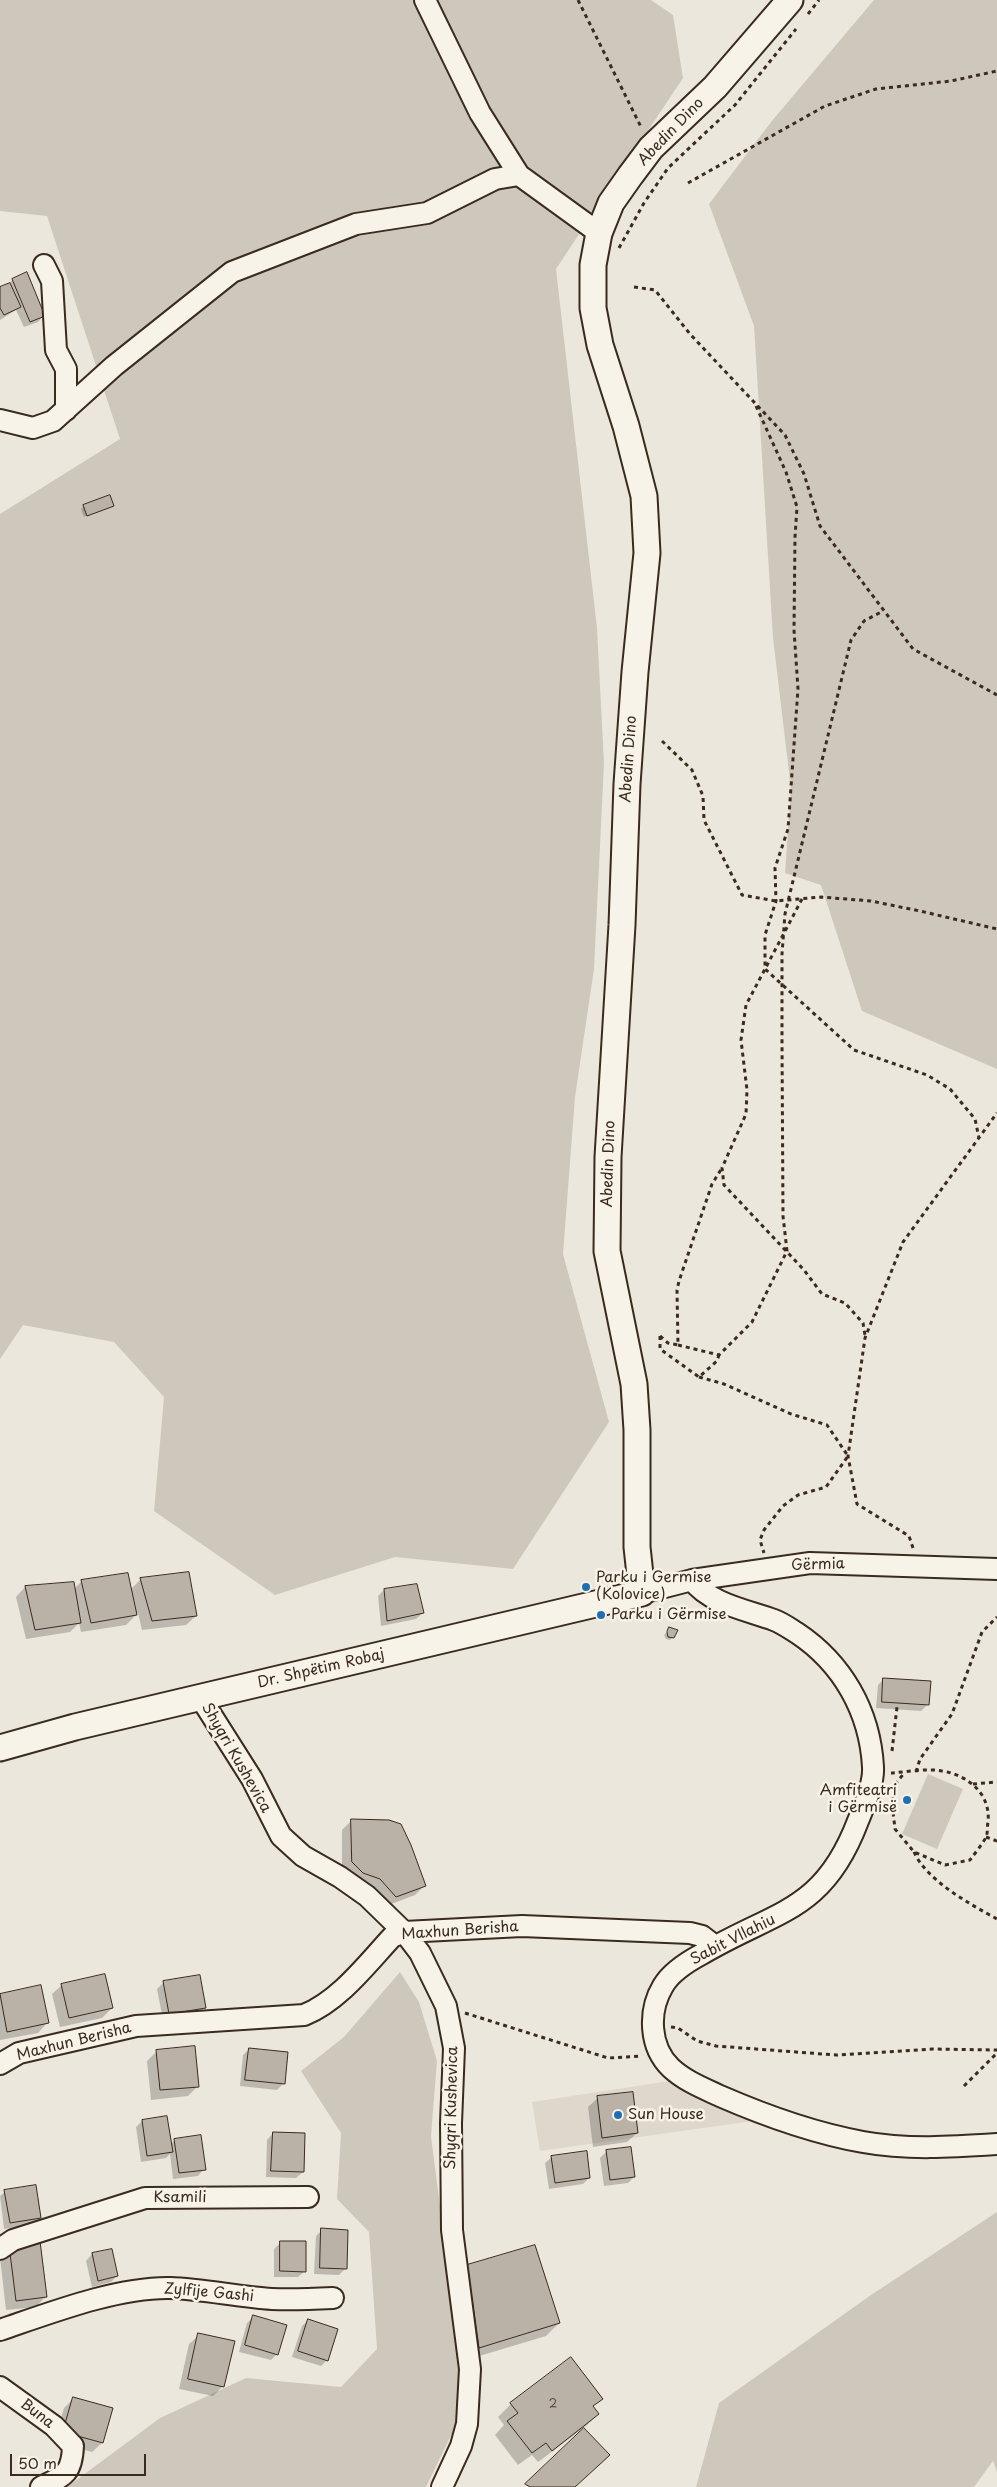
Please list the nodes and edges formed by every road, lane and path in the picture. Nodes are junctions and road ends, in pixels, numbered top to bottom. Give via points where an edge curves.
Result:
1 (425, 0) edge
2 (578, 0) edge
3 (819, 0) edge
4 (798, 8) edge
5 (800, 24) dead end
6 (997, 71) edge
7 (651, 148) junction
8 (519, 175) junction
9 (688, 183) dead end
10 (599, 233) junction
11 (617, 252) dead end
12 (44, 265) dead end
13 (634, 287) dead end
14 (756, 406) junction
15 (66, 410) junction
16 (0, 420) edge
17 (883, 611) junction
18 (997, 695) edge
19 (662, 741) dead end
20 (802, 898) junction
21 (788, 900) junction
22 (776, 901) junction
23 (997, 929) edge
24 (784, 932) junction
25 (765, 969) junction
26 (782, 986) junction
27 (997, 1113) edge
28 (980, 1138) junction
29 (722, 1168) junction
30 (787, 1251) junction
31 (865, 1338) junction
32 (678, 1345) junction
33 (719, 1355) junction
34 (699, 1377) junction
35 (848, 1456) junction
36 (919, 1565) junction
37 (763, 1569) junction
38 (997, 1569) edge
39 (692, 1580) junction
40 (642, 1593) junction
41 (997, 1617) edge
42 (200, 1697) junction
43 (897, 1707) dead end
44 (0, 1748) edge
45 (891, 1754) dead end
46 (890, 1764) dead end
47 (905, 1772) junction
48 (916, 1772) junction
49 (997, 1782) edge
50 (973, 1784) junction
51 (986, 1837) junction
52 (997, 1841) edge
53 (914, 1852) junction
54 (997, 1919) edge
55 (404, 1932) junction
56 (715, 1946) junction
57 (446, 2006) junction
58 (653, 2032) junction
59 (997, 2051) edge
60 (659, 2053) junction
61 (0, 2064) edge
62 (964, 2086) dead end
63 (997, 2144) edge
64 (308, 2197) dead end
65 (0, 2248) edge
66 (333, 2298) dead end
67 (0, 2330) edge
68 (0, 2387) edge
69 (449, 2485) edge
70 (40, 2487) edge

1 - 8 street via 480,113
2 - 7 path
3 - 4 path
4 - 7 street, Abedin Dino
5 - 11 path via 735,105 668,168
6 - 9 path via 876,89 824,106
7 - 10 street, Abedin Dino via 611,203
8 - 10 street
8 - 15 street via 495,178 427,213 356,224 232,272 114,366
10 - 40 street, Abedin Dino via 593,265 593,308 600,345 644,496 647,553 627,784 608,1157 607,1251 634,1384 638,1430 637,1547
12 - 15 street via 52,281 56,350 66,369
13 - 14 path via 655,290
14 - 17 path via 786,435 804,474 820,526
14 - 22 path via 786,472 797,507 794,630 798,689 788,828 775,868
15 - 16 street via 54,421 33,428
17 - 18 path via 913,649
17 - 21 path via 864,621 851,640
19 - 22 path via 692,770 703,796 704,820 742,895
20 - 21 path
20 - 23 path via 822,896 871,901
20 - 24 path
21 - 22 path
21 - 24 path
22 - 25 path via 765,935
24 - 25 path
24 - 26 path
25 - 26 path
25 - 29 path via 746,1006 741,1040 747,1090 746,1114
26 - 28 path via 854,1050 927,1075 950,1089 975,1120
26 - 30 path via 783,1216
27 - 28 path
28 - 31 path via 903,1242
29 - 30 path via 724,1185
29 - 32 path via 712,1184 679,1281
30 - 31 path via 822,1294 845,1303 863,1323
30 - 33 path via 752,1322
31 - 35 path
32 - 33 path
32 - 34 path via 668,1343 660,1336 660,1349
33 - 34 path
34 - 35 path via 827,1425
35 - 36 path via 857,1504 909,1536
35 - 37 path via 826,1487 798,1495 772,1520 760,1540 765,1555
36 - 37 street, Gërmia via 810,1563
36 - 38 street, Gërmia
37 - 39 street, Gërmia
39 - 40 street, Gërmia
39 - 56 street, Sabit Vllahiu via 699,1589 724,1602 779,1621 830,1660 849,1685 868,1733 874,1769 850,1841 818,1889 791,1910
40 - 42 street, Dr. Shpëtim Robaj
41 - 48 path via 982,1632 952,1714 920,1759
42 - 44 street, Dr. Shpëtim Robaj
42 - 55 street, Shyqri Kushevica via 252,1779 281,1836 303,1856 367,1896
43 - 45 path
46 - 47 path via 888,1774
47 - 48 path
47 - 53 path via 897,1782 892,1803 895,1829
48 - 50 path via 941,1770
49 - 50 path
50 - 51 path via 982,1794 989,1811
51 - 52 path
51 - 53 path via 970,1860 945,1865
53 - 54 path via 927,1871 962,1899
55 - 56 street, Maxhun Berisha via 522,1926 690,1933 702,1936
55 - 57 street, Shyqri Kushevica via 420,1953
55 - 61 street, Maxhun Berisha via 392,1937 333,1998 304,2015 136,2026 19,2053
56 - 58 street, Sabit Vllahiu via 674,1972 664,1985 656,2000
57 - 60 path via 608,2058
57 - 69 street, Shyqri Kushevica via 454,2048 452,2230 470,2369 467,2424
58 - 59 path via 678,2028 697,2041 716,2046 836,2055 932,2049
58 - 60 street, Sabit Vllahiu
59 - 62 path
60 - 63 street, Sabit Vllahiu via 670,2067 701,2087 758,2112 832,2135 901,2146
64 - 65 street, Ksamili via 145,2198 13,2240
66 - 67 street, Zylfije Gashi via 273,2299 169,2288 143,2290 108,2297
68 - 70 street, Buna via 54,2426 73,2446 72,2462 64,2477

